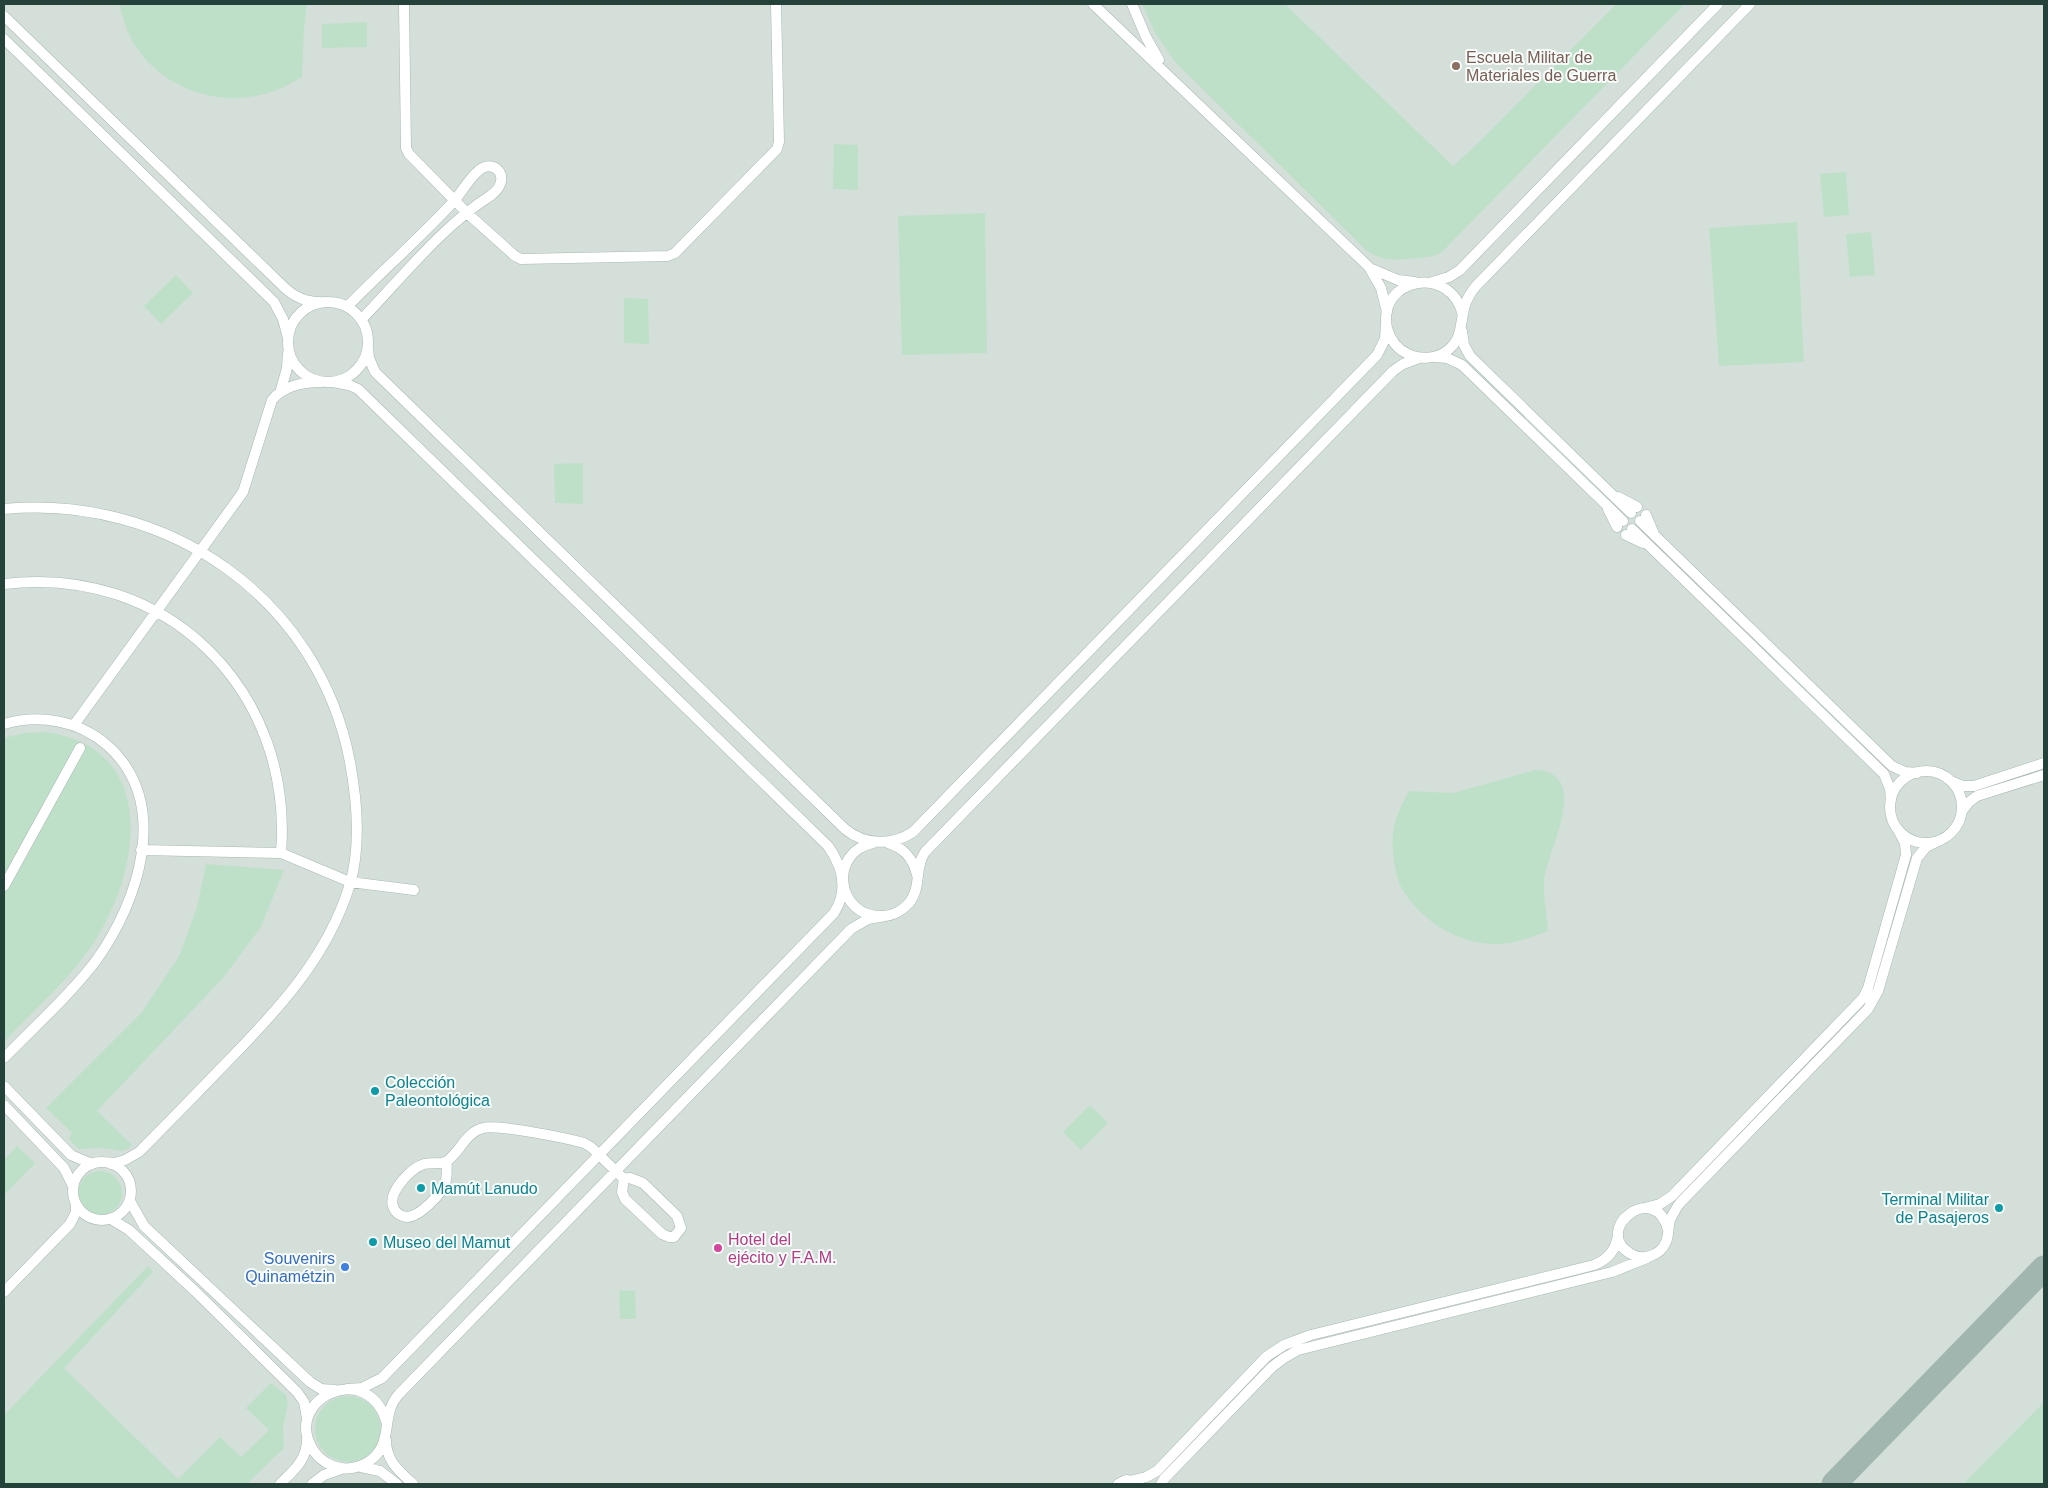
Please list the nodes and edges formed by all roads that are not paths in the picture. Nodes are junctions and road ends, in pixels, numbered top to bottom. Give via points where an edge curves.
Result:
1 (404, 4) edge
2 (776, 4) edge
3 (1093, 4) edge
4 (1132, 4) edge
5 (1718, 4) edge
6 (1750, 4) edge
7 (4, 16) edge
8 (4, 40) edge
9 (1173, 79) junction
10 (454, 200) junction
11 (467, 213) junction
12 (413, 242) junction
13 (424, 254) junction
14 (1369, 267) junction
15 (1422, 282) junction
16 (328, 302) junction
17 (346, 307) junction
18 (1387, 317) junction
19 (361, 320) junction
20 (1462, 320) junction
21 (288, 342) junction
22 (368, 348) junction
23 (1424, 358) junction
24 (328, 382) junction
25 (280, 393) junction
26 (4, 508) edge
27 (1634, 510) dead end
28 (1643, 518) dead end
29 (1620, 524) dead end
30 (1629, 532) dead end
31 (200, 550) junction
32 (4, 584) edge
33 (157, 612) junction
34 (4, 724) edge
35 (74, 726) junction
36 (80, 748) dead end
37 (2044, 763) edge
38 (1917, 773) junction
39 (2044, 775) edge
40 (1950, 780) junction
41 (1891, 800) junction
42 (1962, 812) junction
43 (1897, 828) junction
44 (1940, 840) junction
45 (880, 842) junction
46 (141, 850) junction
47 (281, 854) junction
48 (917, 875) junction
49 (350, 882) junction
50 (843, 882) junction
51 (4, 886) edge
52 (414, 890) dead end
53 (885, 916) junction
54 (1851, 1019) junction
55 (4, 1058) edge
56 (4, 1086) edge
57 (4, 1105) edge
58 (140, 1152) junction
59 (599, 1155) junction
60 (447, 1161) junction
61 (92, 1164) junction
62 (111, 1164) junction
63 (615, 1171) junction
64 (624, 1180) junction
65 (130, 1183) junction
66 (73, 1186) junction
67 (130, 1201) junction
68 (76, 1205) junction
69 (1643, 1208) junction
70 (91, 1218) junction
71 (111, 1219) junction
72 (70, 1224) junction
73 (1668, 1230) junction
74 (1618, 1234) junction
75 (1653, 1256) junction
76 (4, 1292) edge
77 (347, 1389) junction
78 (336, 1390) junction
79 (308, 1420) junction
80 (387, 1429) junction
81 (307, 1431) junction
82 (347, 1468) junction
83 (1134, 1480) junction
84 (280, 1484) edge
85 (312, 1484) edge
86 (397, 1484) edge
87 (413, 1484) edge
88 (1118, 1484) edge
89 (1144, 1484) edge
90 (1161, 1484) edge

1 - 10 street via 406,148
2 - 11 street via 777,149 674,253 668,256 521,259
3 - 9 street
4 - 9 street via 1150,45
5 - 15 street via 1460,270 1443,279
6 - 20 street via 1476,286 1466,302
7 - 16 street via 286,289 307,301
8 - 21 street via 274,302 284,319
9 - 14 street
10 - 11 street
10 - 11 street via 480,169 493,167 498,170 502,182 499,188
10 - 12 street
11 - 13 street
12 - 13 street
12 - 17 street
13 - 19 street
14 - 15 street via 1398,280
14 - 18 street via 1381,288
15 - 18 street via 1402,290 1390,304
15 - 20 street via 1434,283 1450,292 1460,306
16 - 17 street
16 - 21 street via 309,307 301,313 290,329
17 - 19 street
18 - 23 street via 1388,333 1393,342 1409,355
18 - 45 street via 1385,338 1377,355 920,825 905,837
19 - 22 street
20 - 23 street via 1455,343 1448,350
20 - 27 street via 1462,338 1470,356 1612,494
21 - 24 street via 290,356 302,373
21 - 25 street via 288,368
22 - 24 street via 365,358 352,374
22 - 45 street via 375,372 845,829 859,838
23 - 29 street via 1447,358 1462,364 1604,502
23 - 48 street via 1403,364 1393,371 926,852
24 - 25 street via 301,384
24 - 50 street via 358,389 828,846 838,863
25 - 31 street via 268,408 243,492
26 - 31 street via 63,508 104,513 144,524
28 - 38 street via 1656,537 1892,766
30 - 41 street via 1648,545 1884,774
31 - 33 street
31 - 49 street via 236,574 268,604 308,654 328,692 343,733 354,789 356,839
32 - 33 street via 52,582 88,586 124,596
33 - 35 street
33 - 47 street via 187,631 214,655 256,714 270,747 279,782 283,817
34 - 35 street via 38,719
35 - 46 street via 105,743 131,775 144,815
36 - 51 street
37 - 40 street via 1974,786 1963,786
38 - 40 street via 1935,772
38 - 41 street via 1900,783
39 - 42 street via 1977,796
40 - 42 street via 1960,794
41 - 43 street via 1890,810
42 - 44 street via 1955,829
43 - 44 street via 1903,835 1921,843
43 - 54 street via 1905,842 1906,855 1868,988
44 - 54 street via 1926,847 1917,858 1878,991 1872,1005
45 - 48 street via 905,851
45 - 50 street via 870,843 853,854 845,867
46 - 47 street
46 - 55 street via 127,902 105,946 73,987
47 - 49 street
48 - 53 street via 918,884 910,902 903,909
49 - 52 street
49 - 58 street via 326,938 290,995
50 - 53 street via 847,896 856,908 865,914
50 - 59 street via 841,899 834,913
53 - 63 street via 851,929
54 - 69 street via 1672,1196 1660,1204
54 - 73 street via 1680,1203
56 - 61 street via 71,1155
57 - 66 street via 64,1168
58 - 62 street
58 - 65 street via 132,1165
59 - 60 street via 584,1143 490,1127 473,1132
59 - 63 street
59 - 77 street via 382,1378 369,1386
60 - 60 street via 416,1168 395,1190 392,1206 395,1212 410,1217 420,1213 446,1183
61 - 62 street
61 - 66 street via 80,1173
62 - 65 street via 126,1174
63 - 64 street
63 - 80 street via 395,1398 388,1414
64 - 64 street via 630,1178 643,1183 678,1216 681,1228 674,1236 662,1234 625,1198 622,1192
65 - 67 street
66 - 68 street
67 - 71 street via 119,1215
67 - 78 street via 144,1226 310,1382 321,1389
68 - 70 street
68 - 72 street
69 - 73 street via 1660,1214
69 - 74 street via 1625,1216
70 - 71 street
70 - 72 street
71 - 79 street via 129,1230 169,1266 297,1392 304,1402
72 - 76 street
73 - 75 street via 1663,1248
74 - 75 street via 1623,1247 1633,1255
74 - 83 street via 1610,1255 1594,1264 1310,1335 1284,1345 1264,1359 1157,1471
75 - 90 street via 1612,1272 1298,1350 1272,1367
77 - 78 street
77 - 80 street via 373,1399 384,1414
78 - 79 street via 318,1401
79 - 81 street
80 - 82 street via 384,1444 375,1457 362,1466
80 - 87 street via 386,1446 390,1461
81 - 82 street via 309,1442 321,1460
81 - 84 street via 300,1464
82 - 85 street via 324,1475
82 - 86 street via 375,1469
83 - 88 street
83 - 89 street

